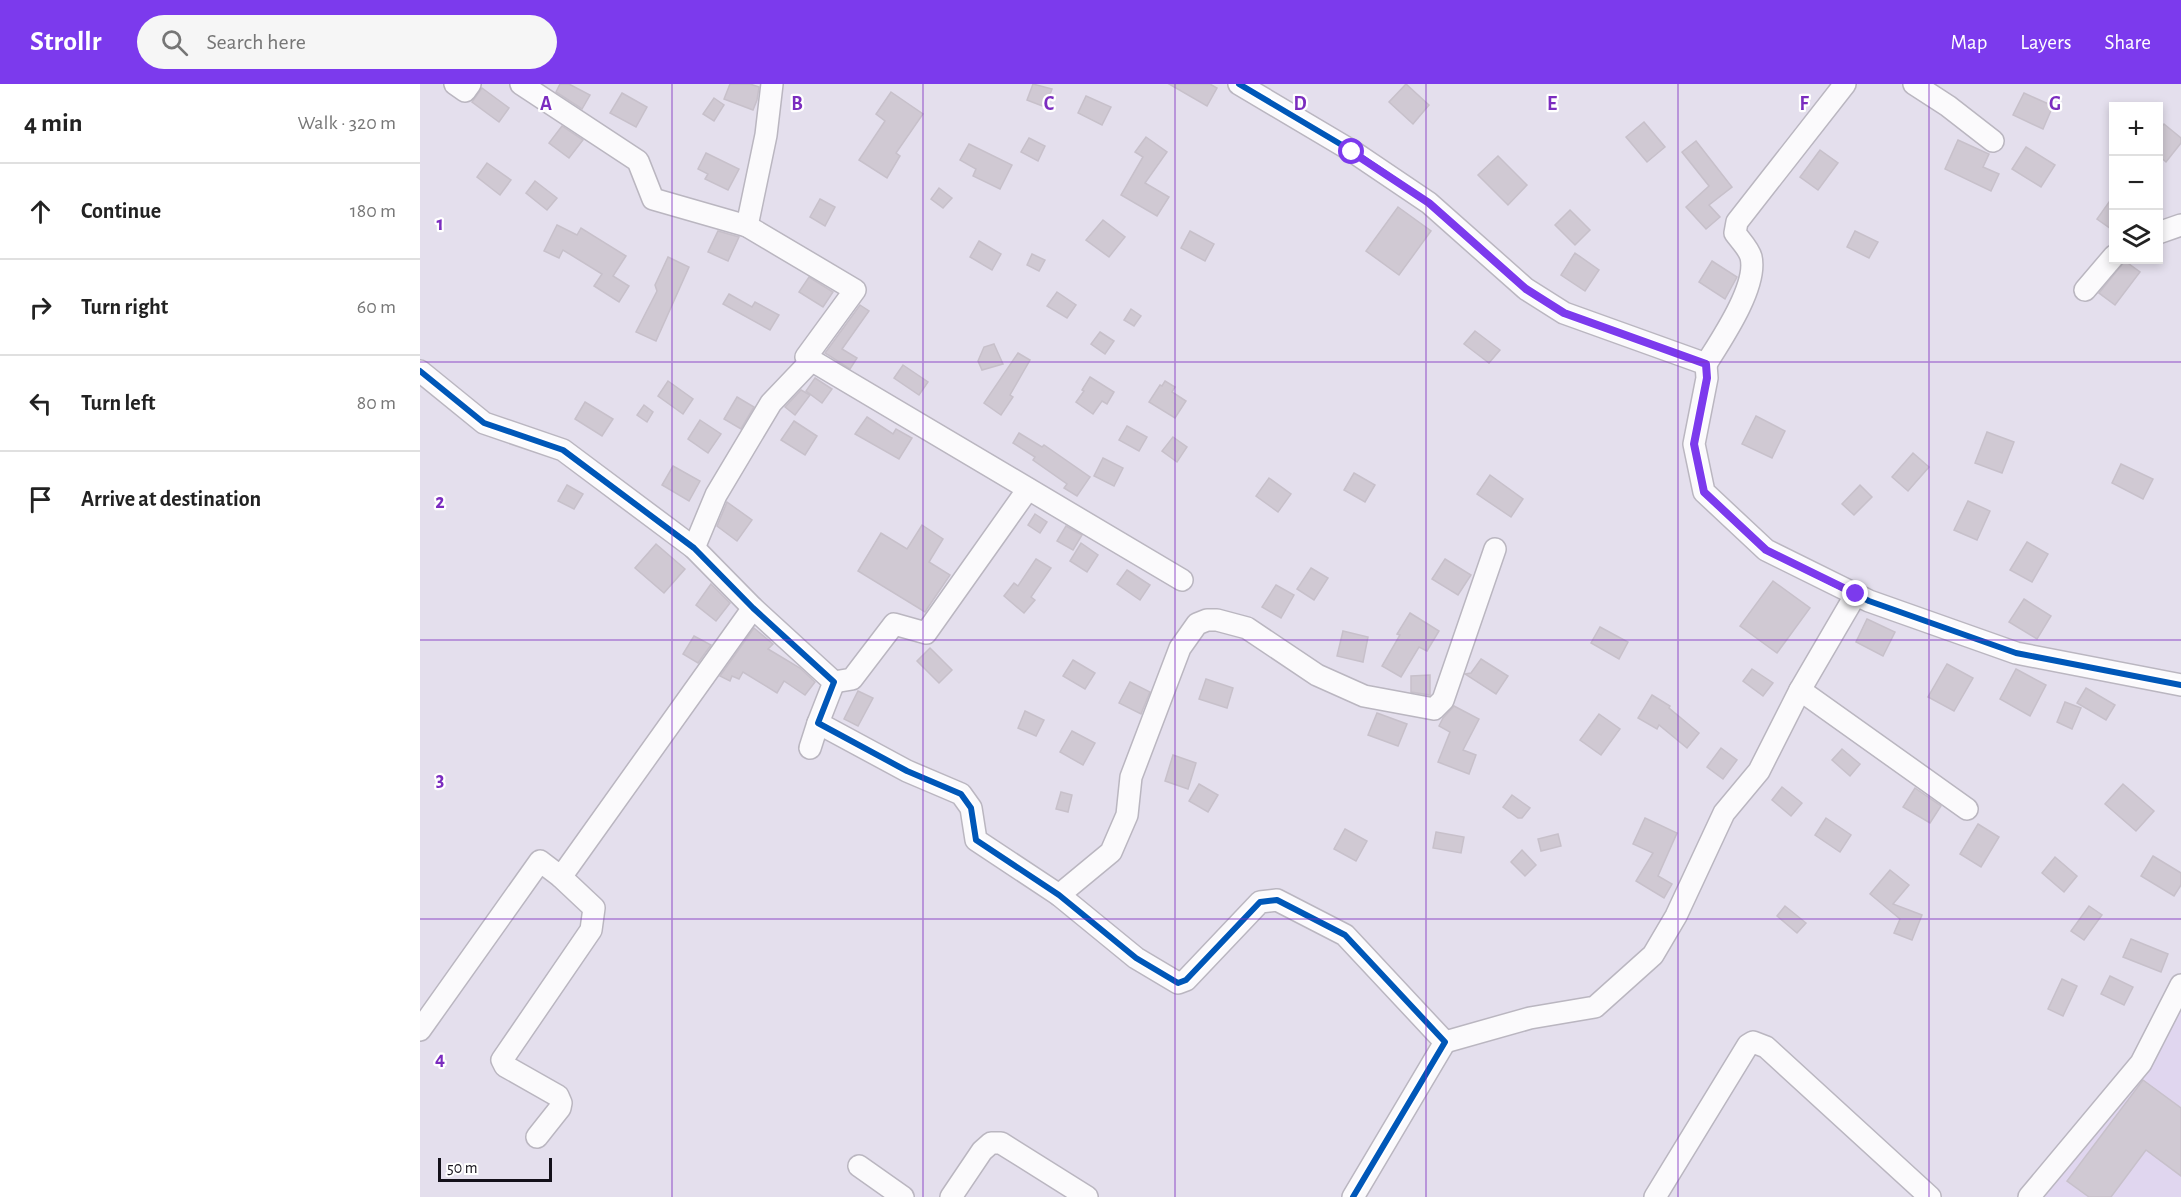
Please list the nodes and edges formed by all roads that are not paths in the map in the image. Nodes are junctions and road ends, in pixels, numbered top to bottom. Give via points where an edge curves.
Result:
1 (455, 84) edge
2 (470, 84) edge
3 (521, 84) edge
4 (772, 84) edge
5 (1239, 84) edge
6 (1845, 84) edge
7 (1914, 84) edge
8 (1993, 141) dead end
9 (2181, 225) edge
10 (747, 226) junction
11 (2163, 231) edge
12 (2109, 262) edge
13 (2085, 290) dead end
14 (812, 360) junction
15 (1706, 364) junction
16 (420, 371) edge
17 (1028, 489) junction
18 (694, 548) junction
19 (1495, 549) dead end
20 (1182, 580) dead end
21 (1856, 594) junction
22 (753, 608) junction
23 (834, 682) junction
24 (2181, 686) edge
25 (1800, 690) junction
26 (818, 723) junction
27 (810, 748) dead end
28 (1967, 809) dead end
29 (561, 877) junction
30 (1059, 895) junction
31 (2181, 985) edge
32 (420, 1030) edge
33 (1445, 1042) junction
34 (537, 1137) dead end
35 (859, 1166) dead end
36 (903, 1197) edge
37 (951, 1197) edge
38 (1087, 1197) edge
39 (1353, 1197) edge
40 (1655, 1197) edge
41 (1930, 1197) edge
42 (2029, 1197) edge

1 - 2 street via 465,91
3 - 10 street via 638,161 653,199
4 - 10 street
5 - 15 street via 1429,203 1526,289 1564,313
6 - 15 street via 1737,222 1735,233 1751,255 1751,272 1737,314
7 - 8 street
9 - 11 street
10 - 14 street via 855,290 806,357
12 - 13 street
14 - 17 street
14 - 18 street via 771,403 716,495
15 - 21 street via 1707,378 1694,444 1704,492 1766,550
16 - 18 street via 484,423 563,450
17 - 20 street
17 - 23 street via 926,633 894,624 852,679
18 - 22 street
19 - 30 street via 1443,700 1434,710 1364,696 1317,675 1247,628 1217,620 1197,624 1180,648 1131,777 1127,815 1112,852
21 - 24 street via 2016,653
21 - 25 street
22 - 23 street
22 - 29 street
23 - 26 street
25 - 28 street
25 - 33 street via 1758,771 1724,813 1676,916 1653,955 1595,1007 1530,1018
26 - 27 street
26 - 30 street via 907,771 961,794 971,808 976,840
29 - 32 street via 540,861
29 - 34 street via 594,908 591,930 502,1060 505,1066 558,1096 560,1108
30 - 33 street via 1136,958 1178,983 1186,980 1260,902 1277,900 1345,935
31 - 42 street via 2141,1063
33 - 39 street
35 - 36 street
37 - 38 street via 982,1151 992,1143 1001,1143
40 - 41 street via 1753,1042 1766,1047

